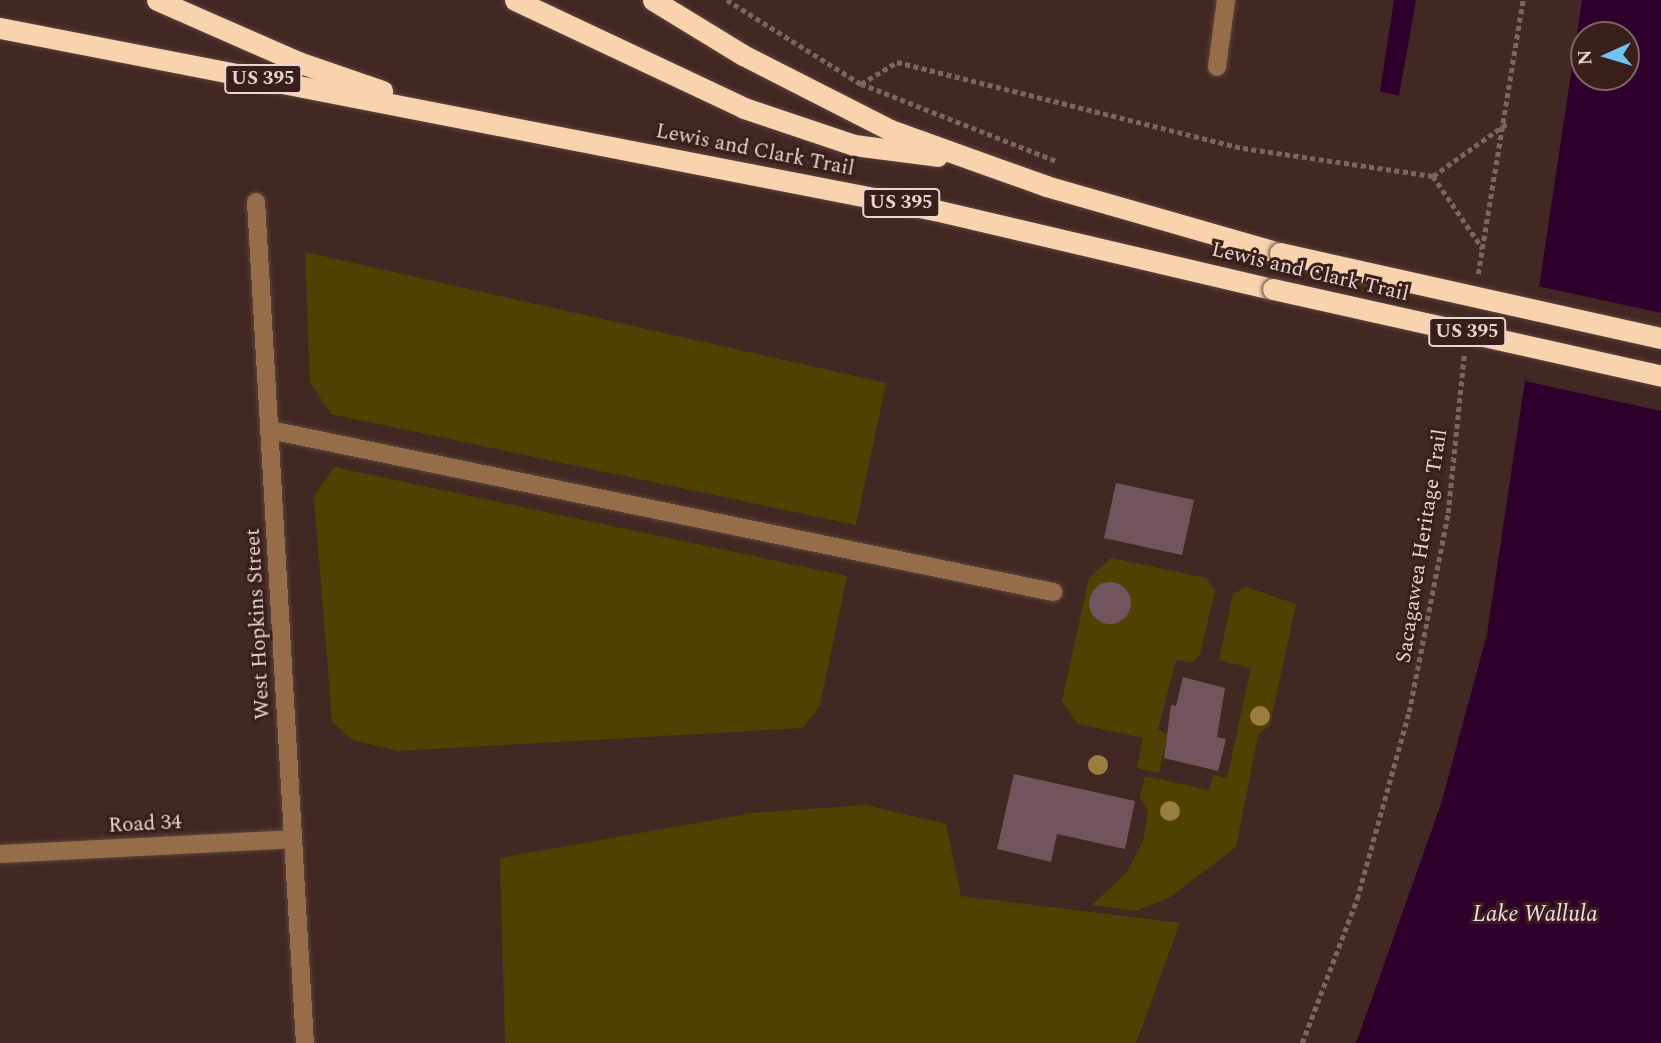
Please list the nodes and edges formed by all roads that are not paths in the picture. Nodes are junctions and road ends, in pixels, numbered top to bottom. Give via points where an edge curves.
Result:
1 (157, 0) edge
2 (515, 0) edge
3 (653, 0) edge
4 (1226, 0) edge
5 (0, 28) edge
6 (1217, 67) dead end
7 (527, 132) junction
8 (970, 161) junction
9 (256, 202) dead end
10 (1661, 338) edge
11 (1661, 376) edge
12 (270, 430) junction
13 (1054, 592) dead end
14 (293, 839) junction
15 (0, 854) edge
16 (305, 1043) edge

1 - 7 highway via 298,62
2 - 8 highway via 744,108 854,145
3 - 8 highway, Lewis and Clark Trail / US 395 via 816,95
4 - 6 street
5 - 7 highway, Lewis and Clark Trail / US 395
7 - 11 highway, Lewis and Clark Trail / US 395, bridge via 935,210
8 - 10 highway, Lewis and Clark Trail / US 395, bridge via 1280,253
9 - 12 street, West Hopkins Street
12 - 13 street
12 - 14 street, West Hopkins Street
14 - 15 street, Road 34
14 - 16 street, West Hopkins Street

